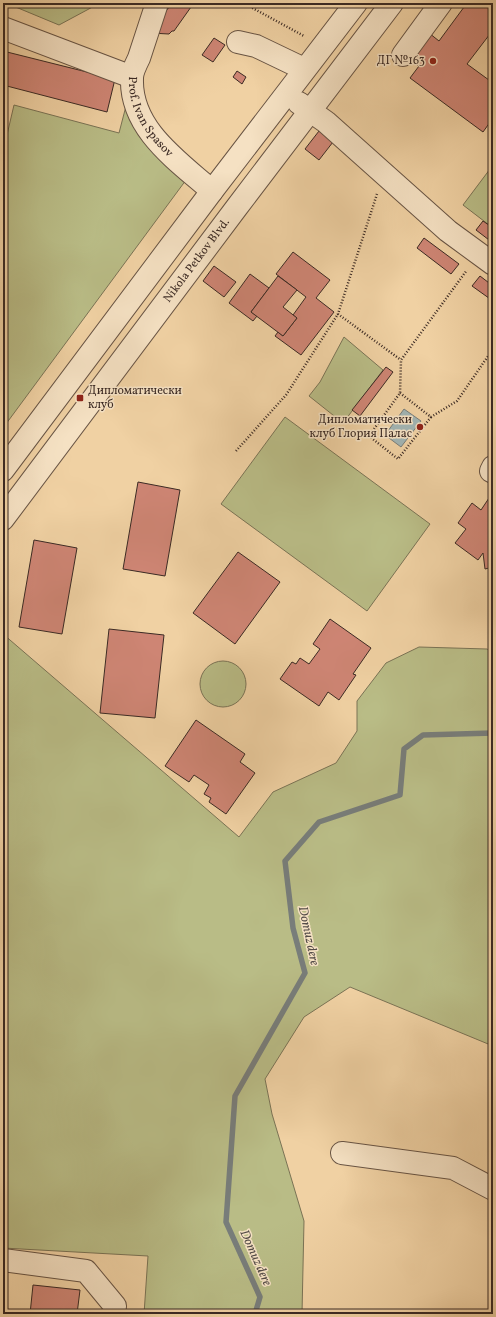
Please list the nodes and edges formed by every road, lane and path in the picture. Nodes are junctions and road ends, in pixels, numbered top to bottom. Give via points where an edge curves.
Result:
1 (157, 3) edge
2 (356, 3) edge
3 (392, 3) edge
4 (441, 3) edge
5 (247, 4) dead end
6 (3, 28) edge
7 (238, 42) dead end
8 (322, 46) junction
9 (403, 55) dead end
10 (304, 69) junction
11 (132, 77) junction
12 (286, 93) junction
13 (310, 111) junction
14 (384, 173) junction
15 (212, 191) junction
16 (486, 259) edge
17 (338, 314) junction
18 (493, 348) edge
19 (401, 360) junction
20 (400, 393) junction
21 (431, 417) junction
22 (236, 451) dead end
23 (493, 466) edge
24 (3, 470) edge
25 (493, 472) edge
26 (3, 519) edge
27 (342, 1153) dead end
28 (493, 1189) edge
29 (3, 1260) edge
30 (114, 1314) edge

1 - 11 street, Prof. Ivan Spasov
2 - 8 street
3 - 13 street, Nikola Petkov Blvd.
4 - 9 street
5 - 8 path
6 - 11 street
7 - 10 street via 256,46
8 - 10 street
10 - 12 street
11 - 15 street, Prof. Ivan Spasov via 134,97 148,130 165,149
12 - 13 street
12 - 15 street
13 - 14 street
13 - 26 street, Nikola Petkov Blvd.
14 - 16 street via 448,232
14 - 17 path
15 - 24 street
16 - 19 path
17 - 19 path
17 - 22 path via 286,395
18 - 21 path via 457,401
19 - 20 path
20 - 21 path
20 - 21 path via 369,436 398,459
23 - 25 street
27 - 28 street via 453,1168
29 - 30 street via 86,1271 115,1306

